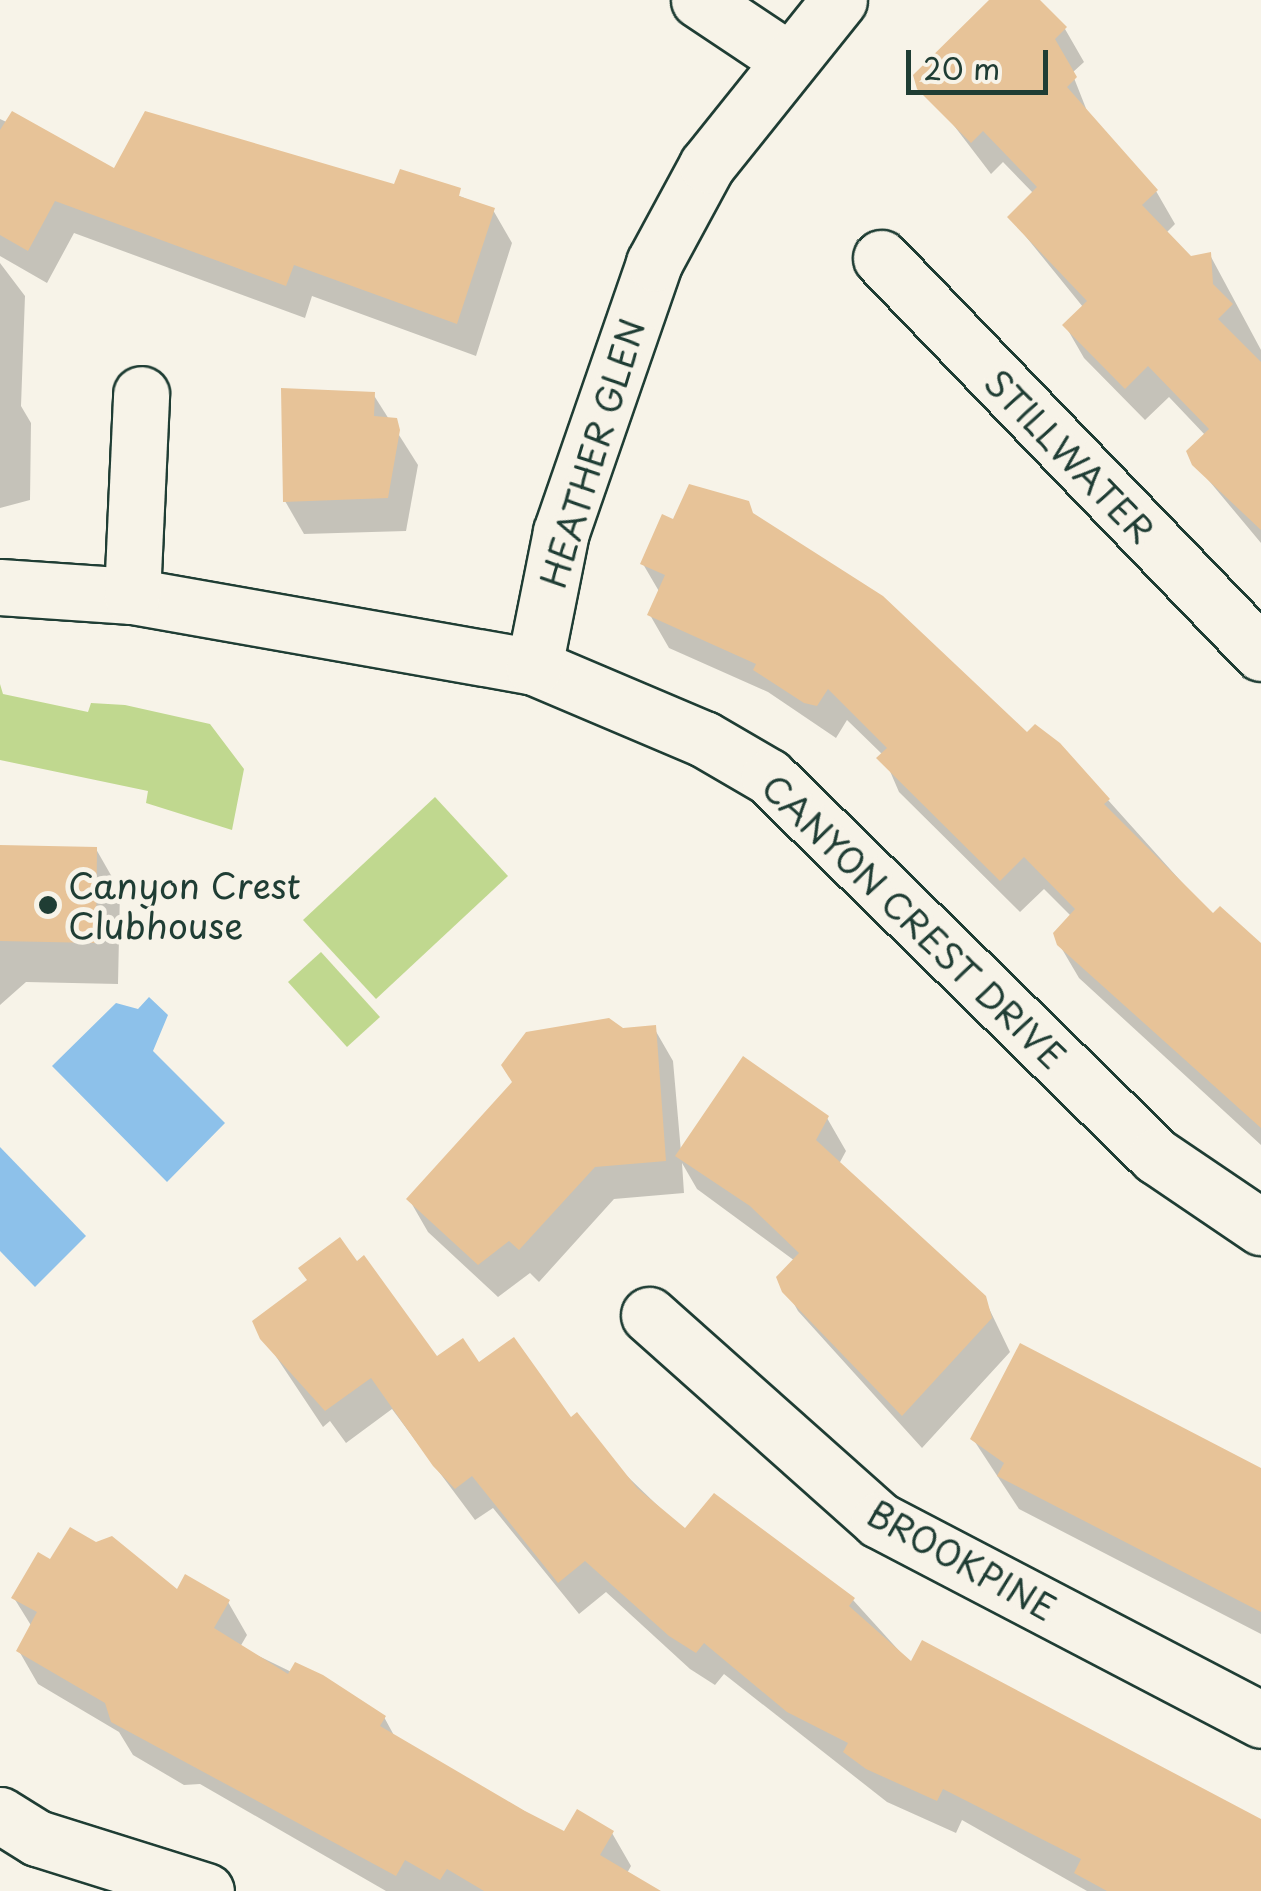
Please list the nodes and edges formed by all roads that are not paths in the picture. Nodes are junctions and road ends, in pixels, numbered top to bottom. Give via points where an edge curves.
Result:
1 (699, 0) edge
2 (839, 0) edge
3 (789, 60) junction
4 (881, 258) dead end
5 (141, 394) dead end
6 (0, 588) edge
7 (132, 596) junction
8 (1261, 652) edge
9 (534, 667) junction
10 (1261, 1227) edge
11 (649, 1315) dead end
12 (1261, 1720) edge
13 (0, 1815) edge
14 (206, 1891) edge

1 - 3 street
2 - 3 street, HEATHER GLEN
3 - 9 street, HEATHER GLEN via 707,165 654,263 566,514
4 - 8 street, STILLWATER
5 - 7 street
6 - 7 street, CANYON CREST DRIVE
7 - 9 street, CANYON CREST DRIVE
9 - 10 street, CANYON CREST DRIVE via 704,739 769,777 1156,1156
11 - 12 street, BROOKPINE via 879,1520
13 - 14 street via 36,1838

